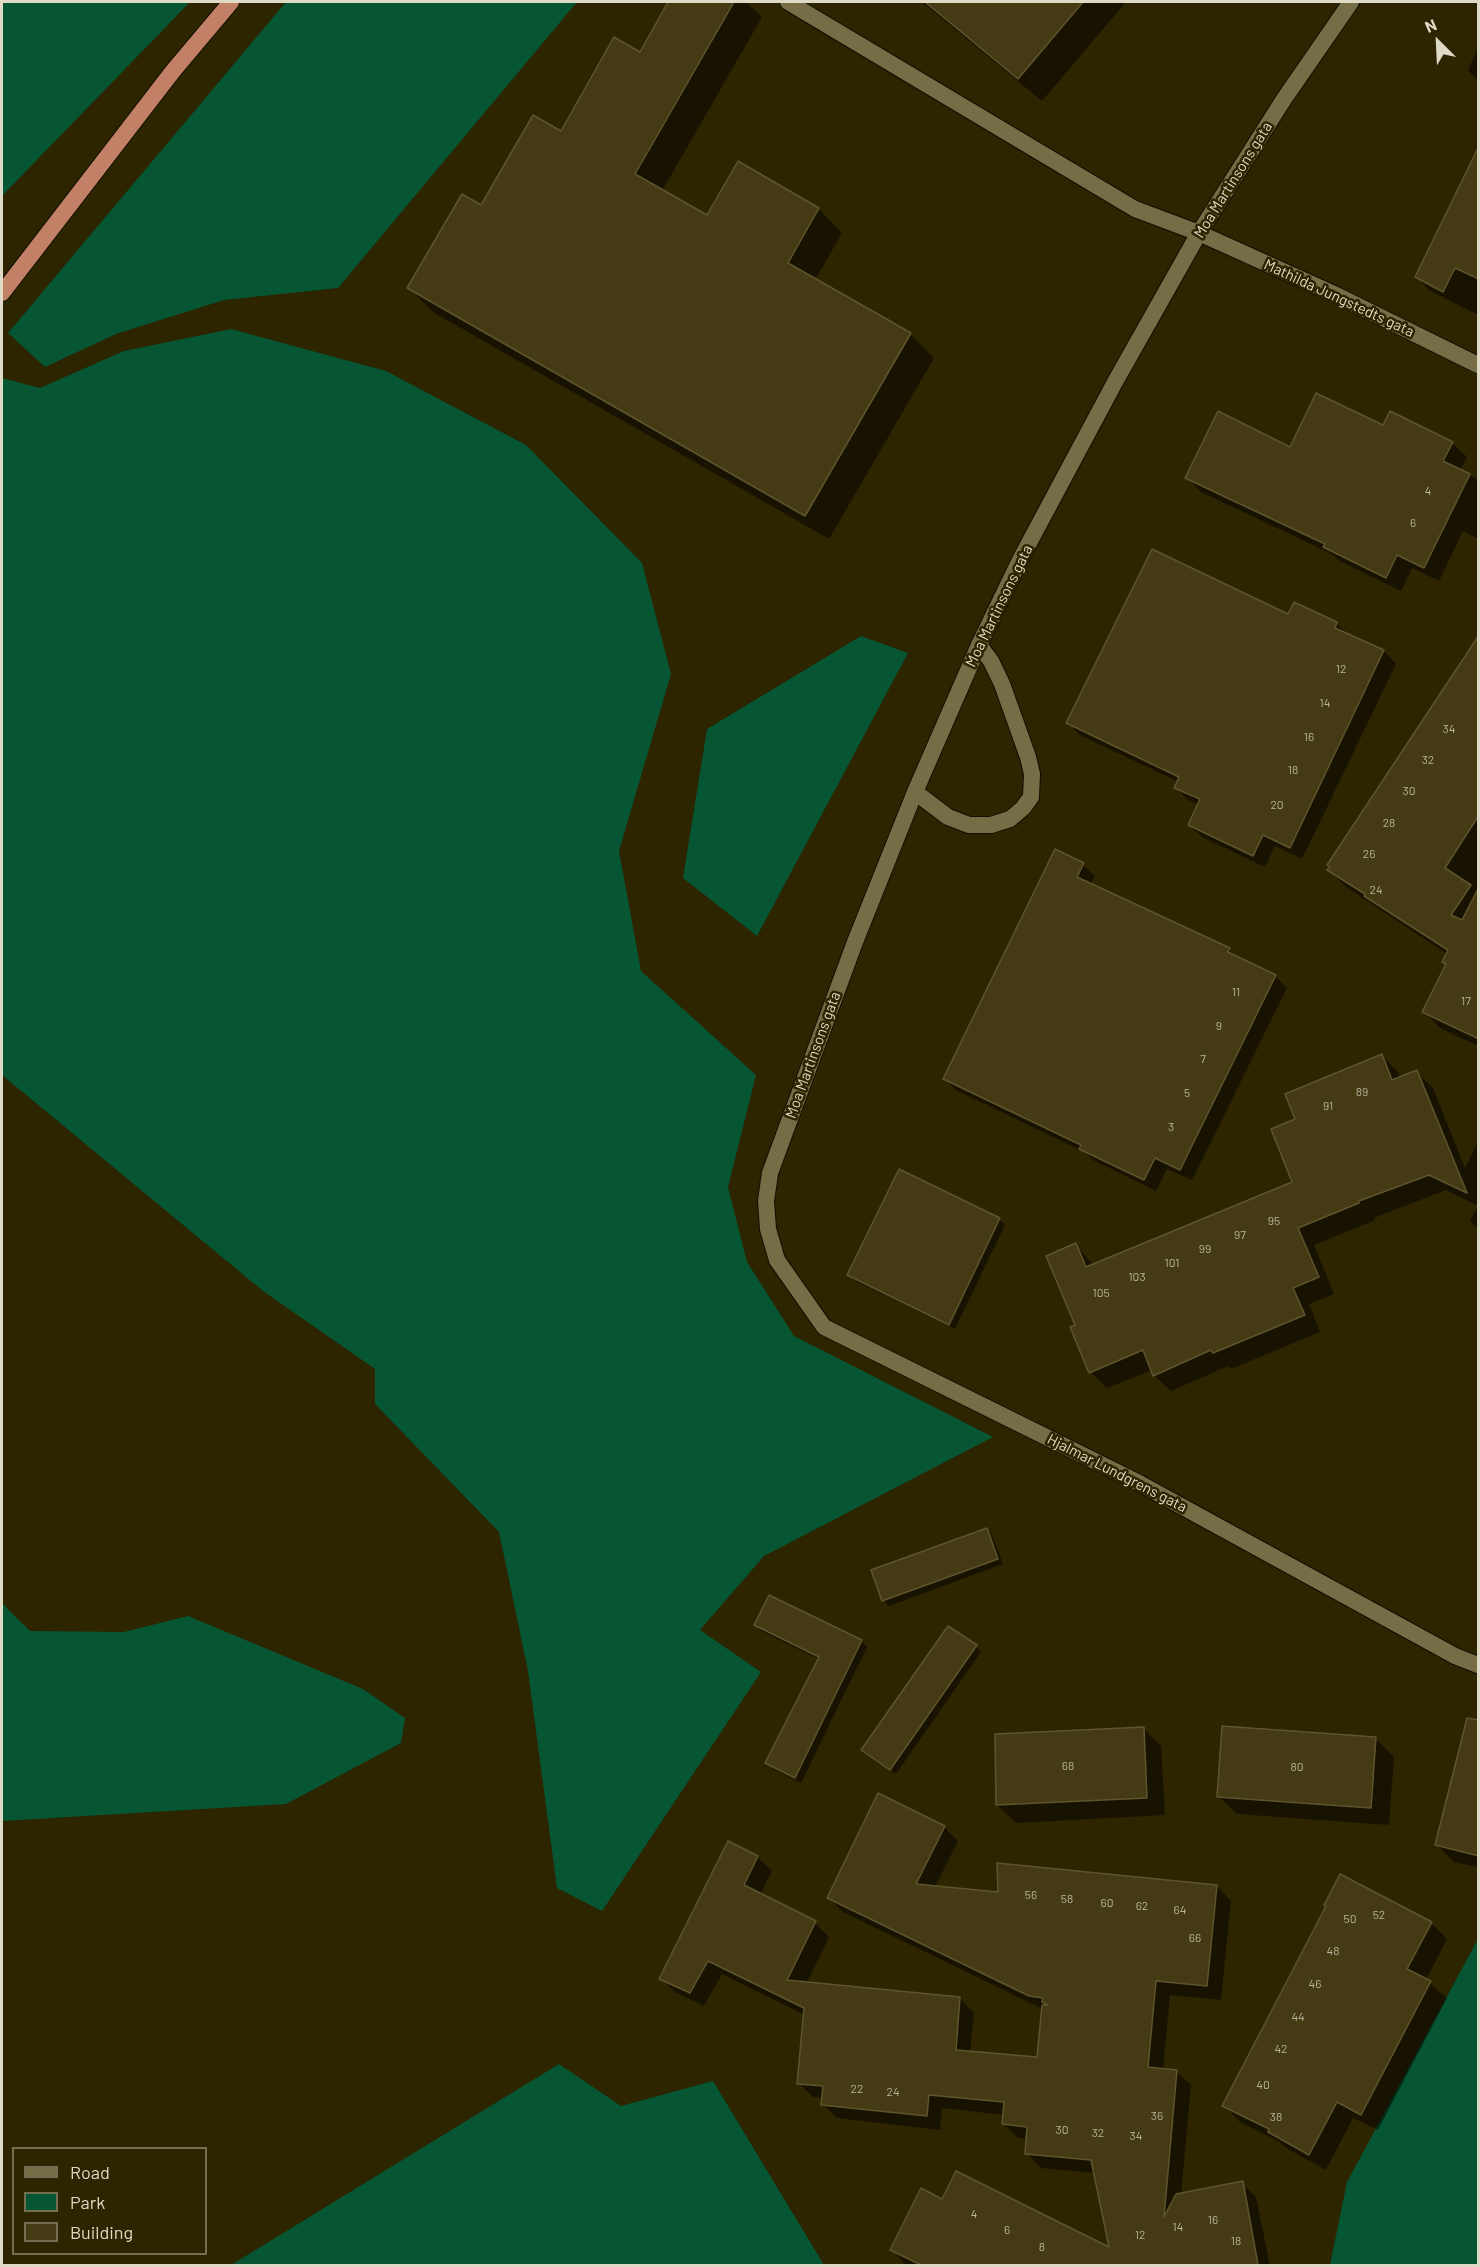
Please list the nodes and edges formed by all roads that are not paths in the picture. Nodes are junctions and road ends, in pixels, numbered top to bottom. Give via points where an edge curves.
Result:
1 (231, 2) edge
2 (788, 2) edge
3 (1344, 4) edge
4 (1199, 233) junction
5 (2, 293) edge
6 (1479, 365) edge
7 (979, 645) junction
8 (915, 792) junction
9 (777, 1260) joint
10 (1479, 1665) edge

1 - 5 highway via 173,70
2 - 4 street, Mathilda Jungstedts gata via 1135,209
3 - 4 street, Moa Martinsons gata
4 - 6 street, Mathilda Jungstedts gata
4 - 7 street, Moa Martinsons gata via 1021,558
7 - 8 street, Moa Martinsons gata
7 - 8 street via 1002,684 1028,757 1031,797 1010,819 991,825 969,825 948,817
8 - 9 street, Moa Martinsons gata via 770,1173 768,1229
9 - 10 street, Hjalmar Lundgrens gata via 824,1327 1139,1483 1455,1656

